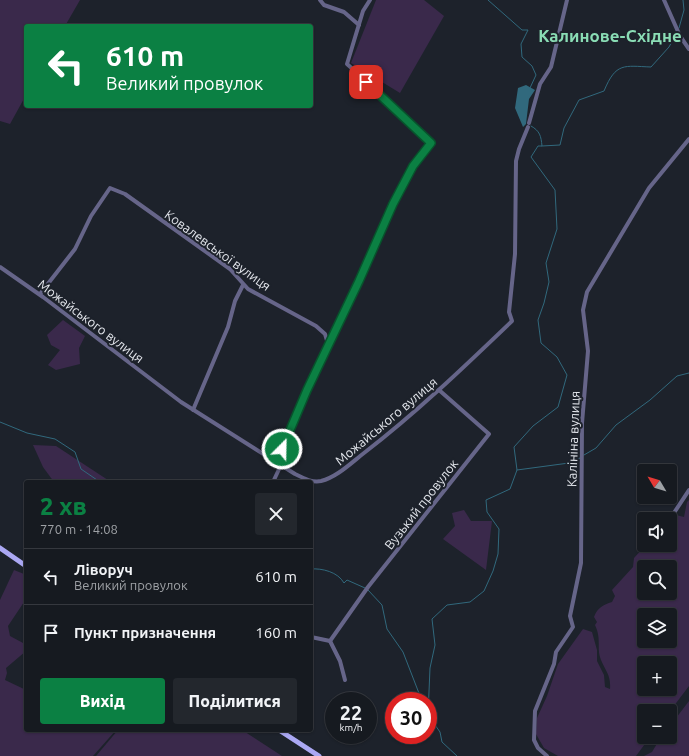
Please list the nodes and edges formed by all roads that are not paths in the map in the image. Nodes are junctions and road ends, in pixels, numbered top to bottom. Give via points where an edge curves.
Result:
1 (320, 0) edge
2 (370, 0) edge
3 (567, 0) edge
4 (664, 0) edge
5 (359, 24) junction
6 (689, 49) edge
7 (689, 139) edge
8 (0, 267) edge
9 (243, 285) junction
10 (40, 294) junction
11 (328, 344) junction
12 (440, 390) junction
13 (193, 410) junction
14 (277, 461) junction
15 (281, 465) junction
16 (274, 480) edge
17 (308, 480) edge
18 (313, 481) edge
19 (689, 490) edge
20 (675, 512) edge
21 (0, 548) edge
22 (24, 565) edge
23 (313, 637) edge
24 (330, 641) junction
25 (345, 680) dead end
26 (282, 732) edge
27 (319, 756) edge
28 (547, 756) edge

1 - 5 street via 324,5 344,12
2 - 5 street
3 - 12 street, Можайського вулиця via 551,67 540,84 516,161 515,254 509,312 512,321
4 - 6 street via 680,36
5 - 11 street via 347,64 431,143 413,166 393,204
7 - 28 street, Калініна вулиця via 649,188 587,292 583,310 588,351 582,423 581,563 570,616 573,627 556,652 554,664 535,711 534,740
8 - 10 street, Можайського вулиця
9 - 10 street, Ковалевської вулиця via 241,279 230,269 125,194 110,188 91,216 75,249
9 - 11 street, Ковалевської вулиця via 316,326 325,334
9 - 13 street
10 - 13 street, Можайського вулиця
11 - 14 street
12 - 18 street, Можайського вулиця via 332,478
12 - 24 street, Вузький провулок via 489,434 368,587
13 - 14 street, Можайського вулиця
14 - 15 street, Можайського вулиця
15 - 16 street
15 - 17 street, Можайського вулиця
19 - 20 street
21 - 22 main road
23 - 24 street
24 - 25 street via 340,661
26 - 27 main road

